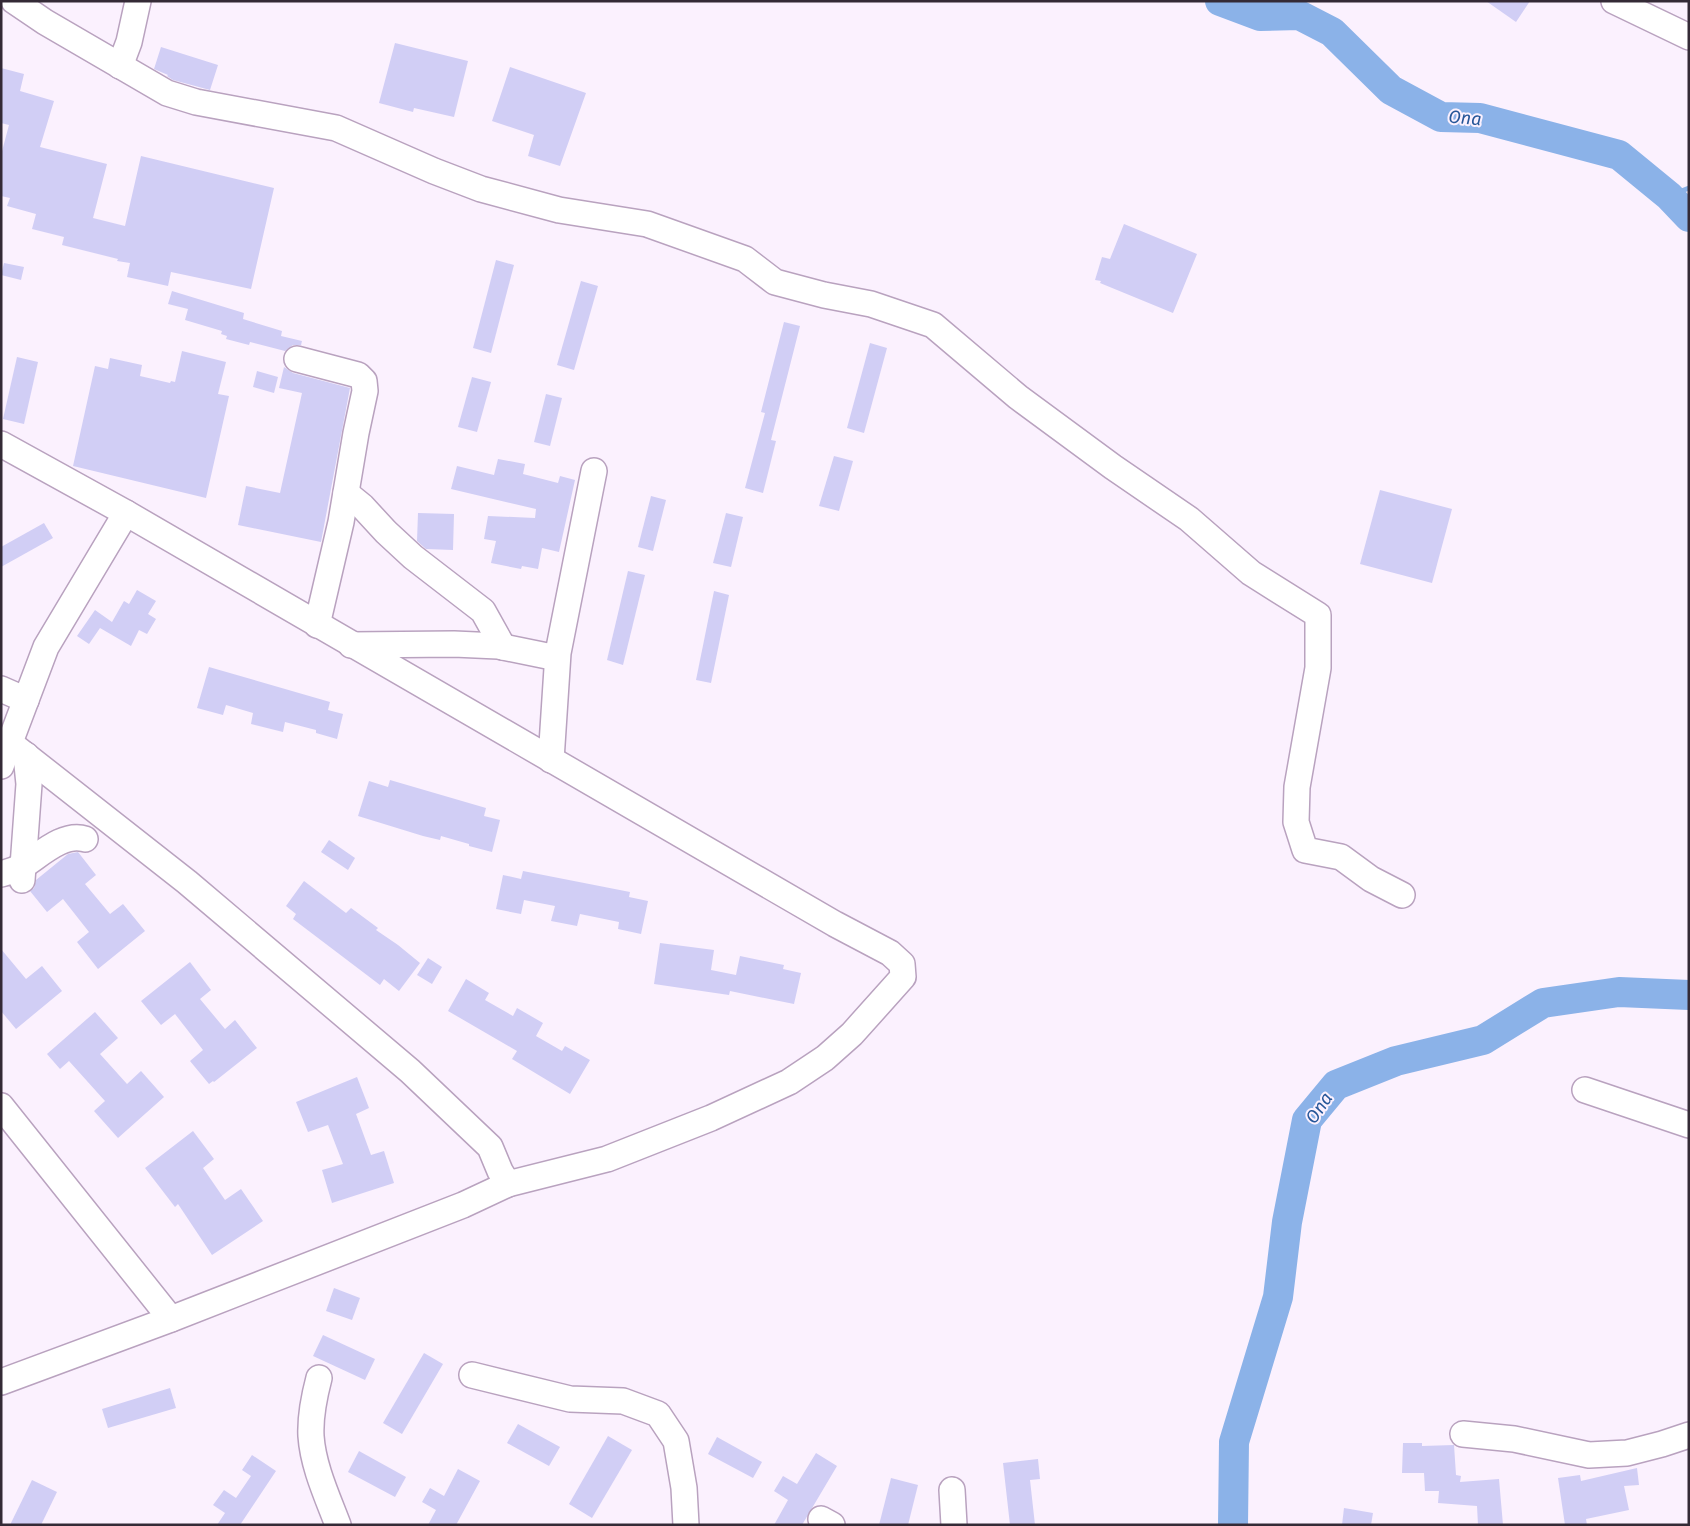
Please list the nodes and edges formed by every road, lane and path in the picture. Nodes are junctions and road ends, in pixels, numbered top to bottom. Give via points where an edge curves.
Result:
1 (14, 1) edge
2 (138, 1) edge
3 (1614, 1) edge
4 (1689, 37) edge
5 (120, 66) junction
6 (297, 359) dead end
7 (1, 444) edge
8 (594, 471) dead end
9 (346, 493) junction
10 (126, 513) junction
11 (317, 625) junction
12 (351, 645) junction
13 (503, 647) junction
14 (557, 658) junction
15 (1, 689) edge
16 (26, 700) junction
17 (18, 749) junction
18 (551, 760) junction
19 (1, 766) edge
20 (85, 840) dead end
21 (16, 873) edge
22 (1402, 894) dead end
23 (1585, 1090) dead end
24 (1, 1106) edge
25 (1689, 1125) edge
26 (508, 1184) junction
27 (171, 1319) junction
28 (472, 1375) dead end
29 (319, 1378) dead end
30 (1, 1382) edge
31 (1463, 1434) dead end
32 (1689, 1435) edge
33 (952, 1490) dead end
34 (338, 1525) edge
35 (686, 1525) edge
36 (954, 1525) edge

1 - 5 street
2 - 5 street
3 - 4 street
5 - 22 street via 167,93 196,102 336,128 481,189 559,210 646,224 745,259 775,282 871,304 933,325 1018,397 1189,519 1251,573 1318,615 1318,668 1297,787 1296,822 1305,850 1341,857 1371,880
6 - 9 street via 358,375 364,381 365,391
7 - 10 street
8 - 14 street
9 - 11 street
9 - 13 street via 413,557 484,611
10 - 11 street
10 - 16 street via 46,648
11 - 12 street
12 - 13 street
12 - 18 street
13 - 14 street
14 - 18 street
15 - 16 street
16 - 17 street
17 - 19 street
17 - 21 street via 29,784
17 - 26 street via 187,882 410,1071 490,1147
18 - 26 street via 890,953 902,964 902,977 852,1034 825,1058 789,1082 711,1118 607,1159
20 - 21 street via 79,837 59,842
23 - 25 street
24 - 27 street
26 - 27 street via 463,1205
27 - 30 street
28 - 35 street via 570,1399 623,1401 658,1414 676,1441
29 - 34 street via 313,1401 311,1436 319,1475
31 - 32 street via 1514,1439 1589,1454 1627,1453
33 - 36 street

